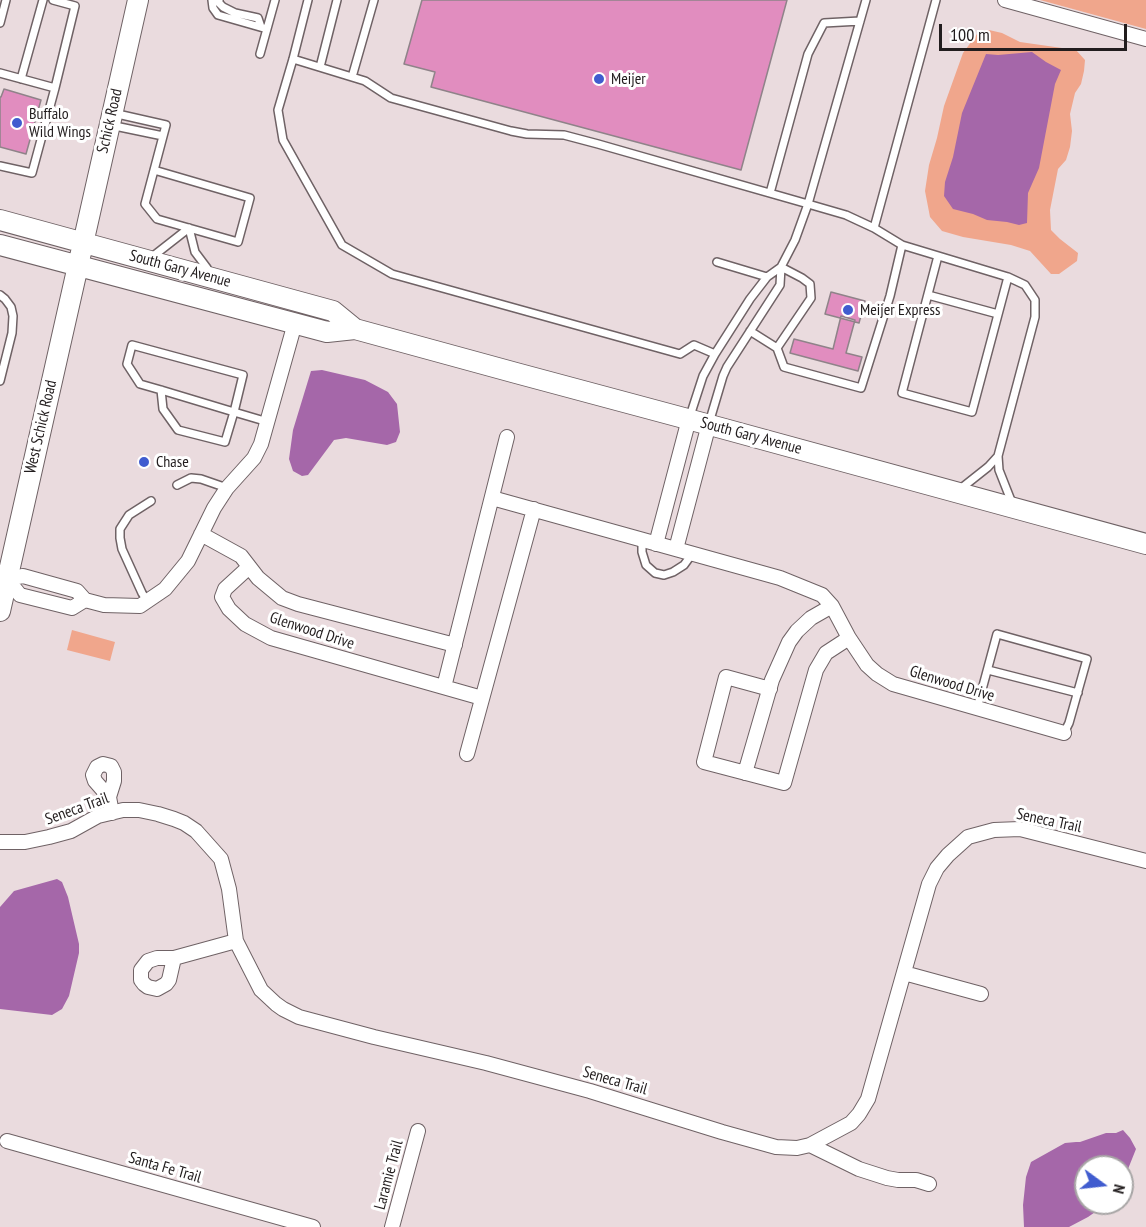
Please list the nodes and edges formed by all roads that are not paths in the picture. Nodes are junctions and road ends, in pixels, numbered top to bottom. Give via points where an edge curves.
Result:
1 (6, 0) edge
2 (43, 0) edge
3 (53, 0) edge
4 (138, 0) edge
5 (212, 0) edge
6 (219, 0) edge
7 (275, 0) edge
8 (308, 0) edge
9 (337, 0) edge
10 (374, 0) edge
11 (866, 0) edge
12 (936, 0) edge
13 (1005, 0) edge
14 (860, 21) junction
15 (0, 23) edge
16 (264, 28) junction
17 (1146, 39) edge
18 (260, 54) dead end
19 (293, 59) junction
20 (320, 67) junction
21 (0, 73) edge
22 (352, 77) junction
23 (21, 79) junction
24 (55, 88) junction
25 (111, 119) junction
26 (163, 136) junction
27 (0, 166) edge
28 (154, 170) junction
29 (770, 193) junction
30 (808, 204) junction
31 (0, 220) edge
32 (189, 228) junction
33 (874, 228) junction
34 (83, 243) junction
35 (0, 245) edge
36 (902, 245) junction
37 (938, 256) junction
38 (148, 261) junction
39 (717, 262) dead end
40 (77, 266) junction
41 (781, 267) junction
42 (210, 277) junction
43 (767, 277) junction
44 (1008, 277) junction
45 (0, 295) edge
46 (928, 295) junction
47 (998, 314) junction
48 (295, 324) junction
49 (355, 329) junction
50 (750, 331) junction
51 (777, 348) junction
52 (715, 354) junction
53 (0, 381) edge
54 (161, 390) junction
55 (234, 412) junction
56 (689, 419) junction
57 (268, 422) junction
58 (709, 424) junction
59 (507, 437) dead end
60 (998, 456) junction
61 (177, 485) dead end
62 (227, 488) junction
63 (956, 492) junction
64 (492, 498) junction
65 (151, 501) dead end
66 (1014, 508) junction
67 (534, 509) junction
68 (201, 534) junction
69 (642, 540) junction
70 (656, 544) junction
71 (1146, 544) edge
72 (676, 549) junction
73 (692, 554) junction
74 (249, 567) junction
75 (4, 578) edge
76 (147, 601) junction
77 (832, 606) junction
78 (0, 611) edge
79 (849, 638) junction
80 (455, 645) junction
81 (988, 670) junction
82 (444, 687) junction
83 (770, 689) junction
84 (1078, 693) junction
85 (482, 698) junction
86 (977, 708) junction
87 (1064, 733) joint
88 (467, 754) dead end
89 (745, 773) junction
90 (109, 797) dead end
91 (112, 813) junction
92 (0, 842) edge
93 (1146, 861) edge
94 (236, 941) junction
95 (174, 958) dead end
96 (904, 973) junction
97 (981, 994) dead end
98 (418, 1131) dead end
99 (7, 1140) dead end
100 (810, 1144) junction
101 (929, 1184) dead end
102 (314, 1227) edge
103 (392, 1227) edge

1 - 15 lane
2 - 23 lane
3 - 24 lane via 75,6
4 - 25 main road, Schick Road
5 - 16 lane via 218,15
6 - 16 lane via 223,8 258,18
7 - 16 lane
8 - 19 lane
9 - 20 lane
10 - 22 lane
11 - 14 lane
12 - 33 lane
13 - 17 street
14 - 29 lane via 824,23 808,54
14 - 30 lane
16 - 18 lane
19 - 20 lane
19 - 52 lane via 278,110 283,140 342,245 392,274 680,354 694,345
20 - 22 lane
21 - 23 lane
22 - 29 lane via 392,98 480,123 511,131 564,135
23 - 24 lane
24 - 27 lane via 32,173
25 - 26 lane
25 - 26 lane via 166,125
25 - 34 main road, Schick Road
26 - 28 lane
28 - 32 lane via 145,204 157,219
28 - 32 lane via 250,198 238,242
29 - 30 lane
30 - 33 lane
30 - 41 lane
31 - 34 main road, South Gary Avenue
32 - 38 lane
32 - 42 lane via 195,252
33 - 36 lane
34 - 38 main road, South Gary Avenue
34 - 40 main road, West Schick Road
35 - 40 main road, South Gary Avenue
36 - 37 lane
36 - 51 lane via 861,388 784,367
37 - 44 lane
37 - 46 lane
38 - 42 main road, South Gary Avenue
39 - 43 lane
40 - 48 main road, South Gary Avenue
40 - 75 main road, West Schick Road
41 - 43 lane
41 - 50 lane via 780,285
41 - 51 lane via 810,284 811,298
42 - 49 main road, South Gary Avenue via 333,311
43 - 52 lane
44 - 47 lane
44 - 60 lane via 1025,285 1035,300 1035,317
45 - 53 lane via 11,307 13,316
46 - 47 lane
46 - 47 lane via 902,393 972,412
48 - 49 main road, South Gary Avenue via 327,332
48 - 57 street
49 - 56 main road, South Gary Avenue
50 - 51 lane
50 - 58 lane via 723,376
52 - 56 lane
54 - 55 lane
54 - 55 lane via 163,409 178,430 225,442
54 - 55 lane via 140,384 127,364 132,345 243,375
55 - 57 lane
56 - 58 main road, South Gary Avenue
56 - 70 street
57 - 62 street via 254,458
58 - 63 main road, South Gary Avenue
58 - 72 street
59 - 64 street
60 - 63 lane
60 - 66 lane via 999,470
61 - 62 lane via 191,478
62 - 68 street
63 - 66 main road, South Gary Avenue
64 - 67 street, Glenwood Drive
64 - 80 street
65 - 76 lane via 129,515 120,529 122,549
66 - 71 main road, South Gary Avenue
67 - 69 street, Glenwood Drive
67 - 85 street
68 - 74 street, Glenwood Drive via 241,556
68 - 76 street via 188,561 165,589
69 - 70 street, Glenwood Drive
69 - 73 lane via 646,565 655,573 673,572
70 - 72 street, Glenwood Drive
72 - 73 street, Glenwood Drive
73 - 77 street, Glenwood Drive via 780,578 822,594
74 - 80 street, Glenwood Drive via 282,598
74 - 82 street, Glenwood Drive via 225,589 222,597 245,624 271,638
75 - 76 street via 23,576 77,591 85,600 104,605 140,606
75 - 78 main road, West Schick Road
77 - 79 street, Glenwood Drive
77 - 83 street via 797,631
79 - 86 street, Glenwood Drive via 867,665 894,684
79 - 89 street via 826,653 816,670 784,783
80 - 82 street
81 - 84 lane
81 - 84 lane via 997,634 1087,659
81 - 86 lane
82 - 85 street, Glenwood Drive
83 - 89 street
83 - 89 street via 726,677 704,762
84 - 87 lane
85 - 88 street
86 - 87 street, Glenwood Drive
90 - 91 street
91 - 92 street, Seneca Trail via 49,837
91 - 94 street, Seneca Trail via 139,810 158,814 184,823 204,838 221,859
93 - 96 street, Seneca Trail via 1020,829 994,830 969,837 948,855 929,884
94 - 95 street
94 - 100 street, Seneca Trail via 261,990 299,1017 590,1090 776,1147
96 - 97 street
96 - 100 street, Seneca Trail via 868,1099 851,1123
98 - 103 street, Laramie Trail
99 - 102 street, Santa Fe Trail
100 - 101 street via 859,1169

